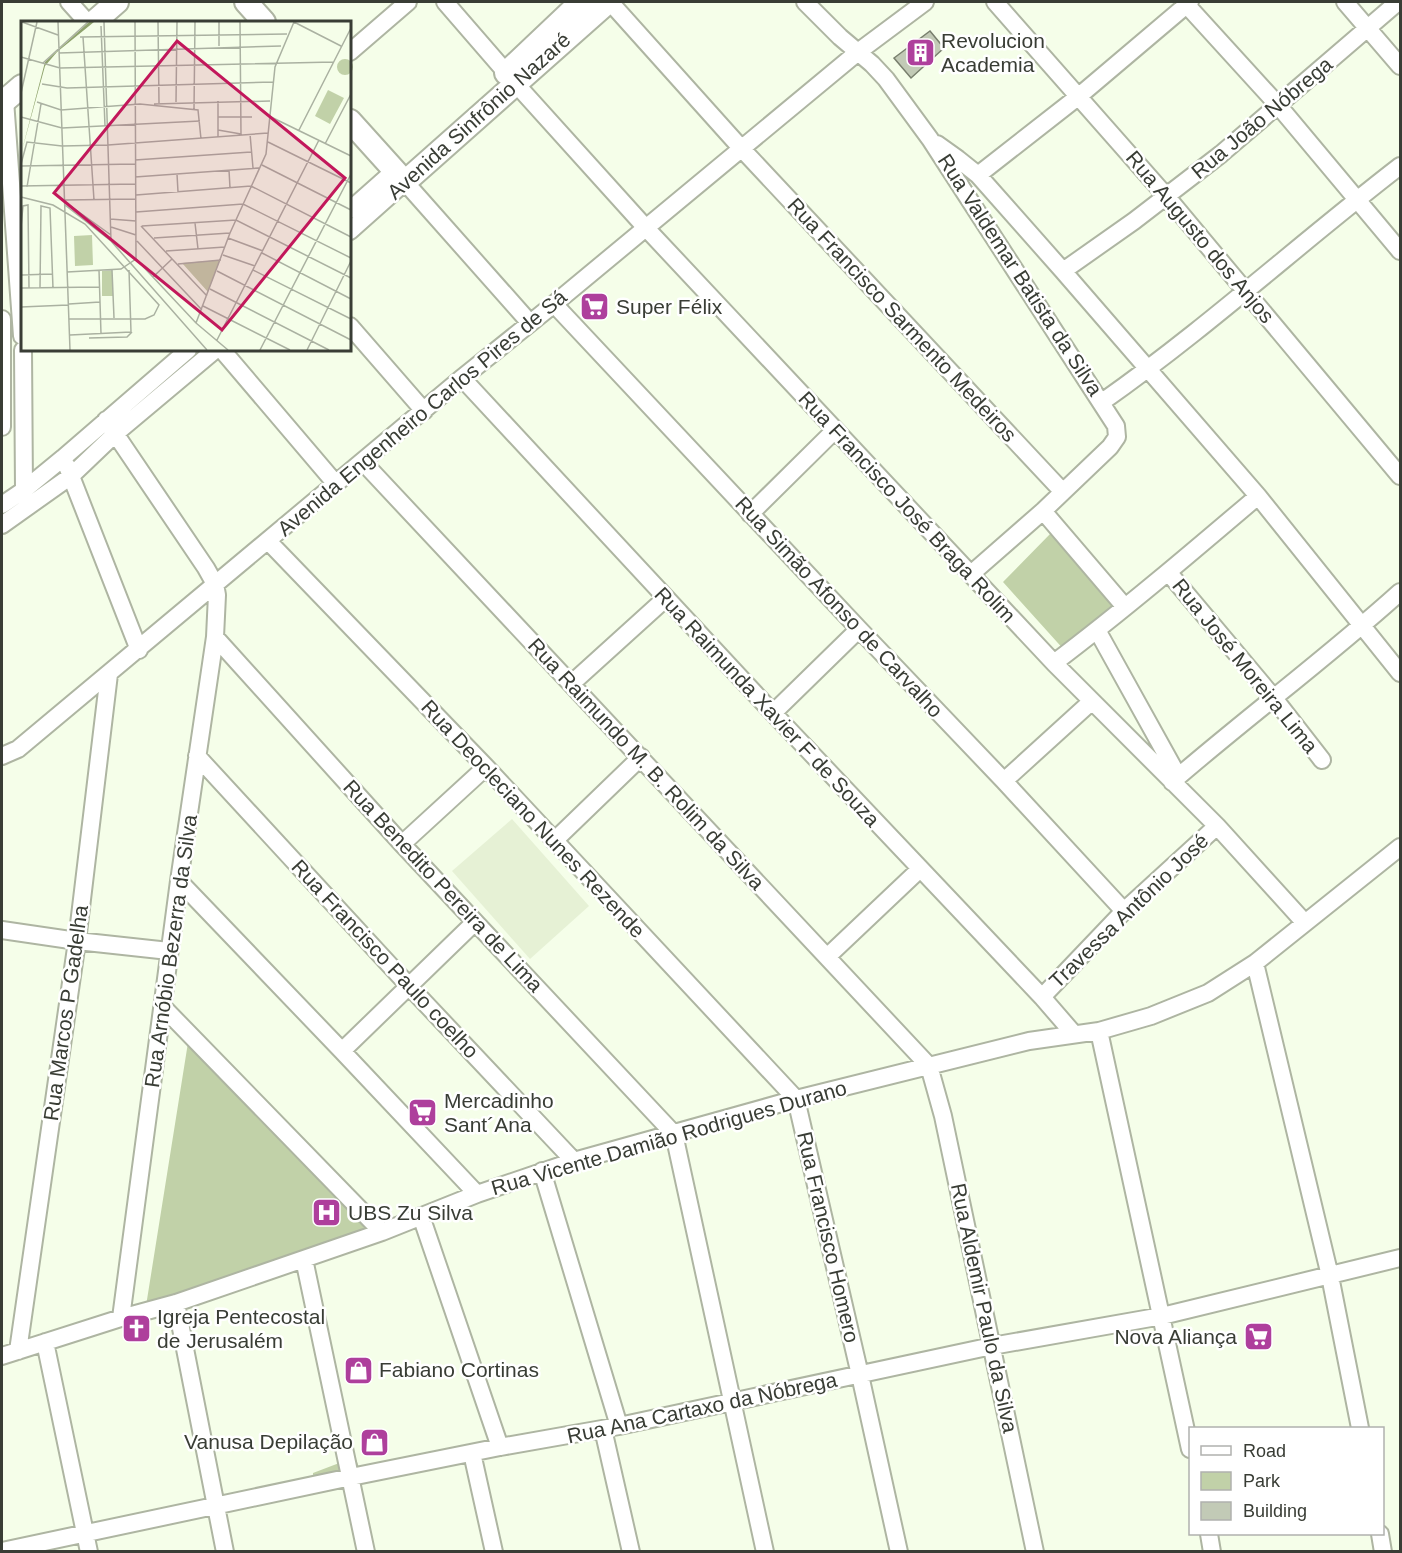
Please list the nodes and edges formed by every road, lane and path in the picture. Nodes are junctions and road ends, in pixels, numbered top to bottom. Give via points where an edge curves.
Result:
1 (69, 2) edge
2 (117, 2) edge
3 (246, 2) edge
4 (408, 2) edge
5 (445, 2) edge
6 (581, 2) edge
7 (609, 2) edge
8 (805, 2) edge
9 (925, 2) edge
10 (995, 2) edge
11 (1187, 2) edge
12 (1345, 2) edge
13 (1398, 2) edge
14 (86, 21) edge
15 (95, 21) edge
16 (263, 21) edge
17 (1368, 29) junction
18 (351, 51) edge
19 (858, 52) junction
20 (1401, 66) edge
21 (512, 78) junction
22 (14, 96) edge
23 (1079, 96) junction
24 (1277, 104) junction
25 (351, 122) edge
26 (930, 139) junction
27 (741, 148) junction
28 (1401, 166) edge
29 (399, 176) junction
30 (978, 176) junction
31 (1166, 196) junction
32 (1356, 200) junction
33 (351, 209) edge
34 (646, 228) junction
35 (351, 230) edge
36 (1401, 251) edge
37 (1063, 271) junction
38 (1247, 291) junction
39 (554, 304) junction
40 (21, 306) edge
41 (2, 319) edge
42 (530, 323) junction
43 (351, 327) edge
44 (23, 351) edge
45 (187, 351) edge
46 (214, 351) edge
47 (223, 351) edge
48 (1148, 370) junction
49 (462, 378) junction
50 (1102, 402) junction
51 (424, 411) junction
52 (111, 426) junction
53 (2, 427) edge
54 (835, 430) junction
55 (63, 458) junction
56 (363, 462) junction
57 (71, 476) junction
58 (1401, 476) edge
59 (336, 484) junction
60 (24, 490) junction
61 (1063, 492) junction
62 (1258, 496) junction
63 (2, 505) edge
64 (28, 507) junction
65 (1043, 510) junction
66 (750, 514) junction
67 (2, 525) edge
68 (268, 541) junction
69 (1168, 572) junction
70 (971, 574) junction
71 (215, 584) junction
72 (1401, 592) edge
73 (666, 598) junction
74 (1125, 608) junction
75 (1362, 626) junction
76 (859, 629) junction
77 (1097, 630) junction
78 (215, 637) junction
79 (139, 650) junction
80 (1054, 663) junction
81 (1401, 673) edge
82 (109, 674) junction
83 (571, 684) junction
84 (1273, 697) junction
85 (1092, 701) junction
86 (773, 713) junction
87 (197, 756) junction
88 (641, 757) junction
89 (2, 760) edge
90 (1322, 760) dead end
91 (486, 767) junction
92 (1175, 779) junction
93 (1004, 781) junction
94 (1217, 826) junction
95 (554, 841) junction
96 (402, 844) junction
97 (1401, 847) edge
98 (920, 869) junction
99 (179, 881) junction
100 (1124, 911) junction
101 (475, 922) junction
102 (1305, 923) junction
103 (2, 930) edge
104 (77, 941) junction
105 (169, 951) junction
106 (827, 957) junction
107 (1255, 963) junction
108 (409, 986) junction
109 (1042, 997) junction
110 (163, 1007) junction
111 (1099, 1030) junction
112 (1074, 1034) junction
113 (342, 1051) junction
114 (929, 1066) junction
115 (796, 1099) junction
116 (674, 1134) junction
117 (574, 1161) junction
118 (542, 1171) junction
119 (477, 1194) junction
120 (421, 1216) junction
121 (382, 1232) junction
122 (304, 1258) junction
123 (1401, 1258) edge
124 (1330, 1276) junction
125 (176, 1303) junction
126 (1162, 1316) junction
127 (121, 1318) junction
128 (45, 1342) junction
129 (992, 1346) junction
130 (18, 1351) junction
131 (2, 1356) edge
132 (860, 1375) junction
133 (732, 1402) junction
134 (1360, 1427) edge
135 (611, 1428) junction
136 (1189, 1440) edge
137 (500, 1447) junction
138 (472, 1453) junction
139 (351, 1477) junction
140 (216, 1506) junction
141 (85, 1534) junction
142 (1209, 1535) edge
143 (1380, 1535) edge
144 (2, 1551) edge
145 (89, 1551) edge
146 (225, 1551) edge
147 (366, 1551) edge
148 (494, 1551) edge
149 (631, 1551) edge
150 (765, 1551) edge
151 (899, 1551) edge
152 (1035, 1551) edge
153 (1212, 1551) edge
154 (1383, 1551) edge

1 - 14 street
2 - 15 street
3 - 16 street
4 - 18 street
5 - 21 street, Rua Francisco José Braga Rolim
6 - 21 street, Avenida Sinfrônio Nazaré
7 - 21 street, Avenida Sinfrônio Nazaré
7 - 27 street, Rua Francisco Sarmento Medeiros
8 - 19 street, Rua Valdemar Batista da Silva
9 - 19 street, Avenida Engenheiro Carlos Pires de Sá
10 - 23 street, Rua Augusto dos Anjos
11 - 23 street
11 - 24 street
12 - 17 street
13 - 17 street, Rua João Nóbrega
17 - 20 street
17 - 24 street, Rua João Nóbrega
19 - 26 street, Rua Valdemar Batista da Silva via 886,79
19 - 27 street, Avenida Engenheiro Carlos Pires de Sá
21 - 29 street, Avenida Sinfrônio Nazaré
21 - 34 street, Rua Francisco José Braga Rolim
22 - 40 street
23 - 30 street
23 - 31 street, Rua Augusto dos Anjos
24 - 31 street, Rua João Nóbrega
24 - 32 street
25 - 29 street
26 - 30 street
26 - 50 street, Rua Valdemar Batista da Silva
27 - 34 street, Avenida Engenheiro Carlos Pires de Sá
27 - 61 street, Rua Francisco Sarmento Medeiros
28 - 32 street, Rua Valdemar Batista da Silva
29 - 33 street, Avenida Sinfrônio Nazaré
29 - 35 street, Avenida Sinfrônio Nazaré
29 - 42 street
30 - 37 street
31 - 37 street, Rua João Nóbrega
31 - 38 street, Rua Augusto dos Anjos
32 - 36 street
32 - 38 street, Rua Valdemar Batista da Silva
34 - 39 street, Avenida Engenheiro Carlos Pires de Sá
34 - 54 street, Rua Francisco José Braga Rolim
37 - 48 street
38 - 48 street, Rua Valdemar Batista da Silva
38 - 58 street, Rua Augusto dos Anjos
39 - 42 street, Avenida Engenheiro Carlos Pires de Sá
39 - 66 street, Rua Simão Afonso de Carvalho
41 - 53 street
42 - 49 street, Avenida Engenheiro Carlos Pires de Sá
43 - 51 street
44 - 60 street
45 - 52 street
46 - 52 street
47 - 59 street
48 - 50 street, Rua Valdemar Batista da Silva
48 - 62 street
49 - 51 street, Avenida Engenheiro Carlos Pires de Sá
49 - 73 street, Rua Raimunda Xavier F de Souza
50 - 61 street via 1116,426 1117,437
51 - 56 street, Avenida Engenheiro Carlos Pires de Sá
52 - 55 street
52 - 57 street
52 - 71 street
54 - 66 street
54 - 70 street, Rua Francisco José Braga Rolim
55 - 57 street
55 - 60 street
56 - 59 street, Avenida Engenheiro Carlos Pires de Sá
56 - 83 street, Rua Raimundo M. B. Rolim da Silva
57 - 64 street
57 - 79 street
59 - 68 street, Avenida Engenheiro Carlos Pires de Sá
60 - 63 street
60 - 64 street
61 - 65 street
62 - 69 street
62 - 75 street
64 - 67 street
65 - 70 street
65 - 74 street
66 - 76 street, Rua Simão Afonso de Carvalho
68 - 71 street, Avenida Engenheiro Carlos Pires de Sá
68 - 91 street, Rua Deocleciano Nunes Rezende
69 - 74 street
69 - 84 street, Rua José Moreira Lima
70 - 80 street, Rua Francisco José Braga Rolim
71 - 78 street, Rua Arnóbio Bezerra da Silva
71 - 79 street, Avenida Engenheiro Carlos Pires de Sá
72 - 75 street
73 - 83 street
73 - 86 street, Rua Raimunda Xavier F de Souza
74 - 77 street
75 - 81 street
75 - 84 street
76 - 86 street
76 - 93 street, Rua Simão Afonso de Carvalho
77 - 80 street
77 - 92 street
78 - 87 street, Rua Arnóbio Bezerra da Silva
78 - 96 street, Rua Benedito Pereira de Lima
79 - 82 street, Avenida Engenheiro Carlos Pires de Sá
80 - 85 street, Rua Francisco José Braga Rolim
82 - 89 street, Avenida Engenheiro Carlos Pires de Sá
82 - 104 street, Rua Marcos P Gadelha
83 - 88 street, Rua Raimundo M. B. Rolim da Silva
84 - 90 street, Rua José Moreira Lima
84 - 92 street
85 - 92 street, Rua Francisco José Braga Rolim
85 - 93 street
86 - 98 street, Rua Raimunda Xavier F de Souza
87 - 99 street, Rua Arnóbio Bezerra da Silva
87 - 108 street, Rua Francisco Paulo coelho
88 - 95 street
88 - 106 street, Rua Raimundo M. B. Rolim da Silva
91 - 95 street, Rua Deocleciano Nunes Rezende
91 - 96 street
92 - 94 street, Rua Francisco José Braga Rolim
93 - 100 street, Rua Simão Afonso de Carvalho
94 - 100 street, Travessa Antônio José
94 - 102 street, Rua Francisco José Braga Rolim
95 - 115 street, Rua Deocleciano Nunes Rezende
96 - 101 street, Rua Benedito Pereira de Lima
97 - 102 street, Rua Vicente Damião Rodrigues Durano
98 - 106 street
98 - 109 street, Rua Raimunda Xavier F de Souza
99 - 105 street, Rua Arnóbio Bezerra da Silva
99 - 113 street
100 - 109 street, Travessa Antônio José
101 - 108 street
101 - 116 street, Rua Benedito Pereira de Lima
102 - 107 street, Rua Vicente Damião Rodrigues Durano
103 - 104 street
104 - 105 street
104 - 130 street, Rua Marcos P Gadelha
105 - 110 street, Rua Arnóbio Bezerra da Silva
106 - 114 street, Rua Raimundo M. B. Rolim da Silva
107 - 111 street, Rua Vicente Damião Rodrigues Durano via 1182,1005
107 - 124 street
108 - 113 street
108 - 117 street, Rua Francisco Paulo coelho
109 - 112 street, Rua Raimunda Xavier F de Souza
110 - 121 street
110 - 127 street, Rua Arnóbio Bezerra da Silva
111 - 112 street, Rua Vicente Damião Rodrigues Durano
111 - 126 street
112 - 114 street, Rua Vicente Damião Rodrigues Durano
113 - 119 street
114 - 115 street, Rua Vicente Damião Rodrigues Durano
114 - 129 street, Rua Aldemir Paulo da Silva
115 - 116 street, Rua Vicente Damião Rodrigues Durano
115 - 132 street, Rua Francisco Homero
116 - 117 street, Rua Vicente Damião Rodrigues Durano
116 - 133 street
117 - 118 street, Rua Vicente Damião Rodrigues Durano
118 - 119 street, Rua Vicente Damião Rodrigues Durano
118 - 135 street
119 - 120 street, Rua Vicente Damião Rodrigues Durano
120 - 121 street, Rua Vicente Damião Rodrigues Durano
120 - 137 street
121 - 122 street, Rua Vicente Damião Rodrigues Durano
122 - 125 street, Rua Vicente Damião Rodrigues Durano
122 - 139 street
123 - 124 street, Rua Ana Cartaxo da Nóbrega
124 - 126 street, Rua Ana Cartaxo da Nóbrega
124 - 134 street
125 - 127 street, Rua Vicente Damião Rodrigues Durano
125 - 140 street
126 - 129 street, Rua Ana Cartaxo da Nóbrega
126 - 136 street
127 - 128 street, Rua Vicente Damião Rodrigues Durano
128 - 130 street, Rua Vicente Damião Rodrigues Durano
128 - 141 street
129 - 132 street, Rua Ana Cartaxo da Nóbrega
129 - 152 street, Rua Aldemir Paulo da Silva
130 - 131 street, Rua Vicente Damião Rodrigues Durano
132 - 133 street, Rua Ana Cartaxo da Nóbrega
132 - 151 street, Rua Francisco Homero
133 - 135 street, Rua Ana Cartaxo da Nóbrega
133 - 150 street
135 - 137 street, Rua Ana Cartaxo da Nóbrega
135 - 149 street
137 - 138 street, Rua Ana Cartaxo da Nóbrega
138 - 139 street, Rua Ana Cartaxo da Nóbrega
138 - 148 street
139 - 140 street, Rua Ana Cartaxo da Nóbrega
139 - 147 street
140 - 141 street, Rua Ana Cartaxo da Nóbrega
140 - 146 street
141 - 144 street, Rua Ana Cartaxo da Nóbrega
141 - 145 street
142 - 153 street
143 - 154 street

